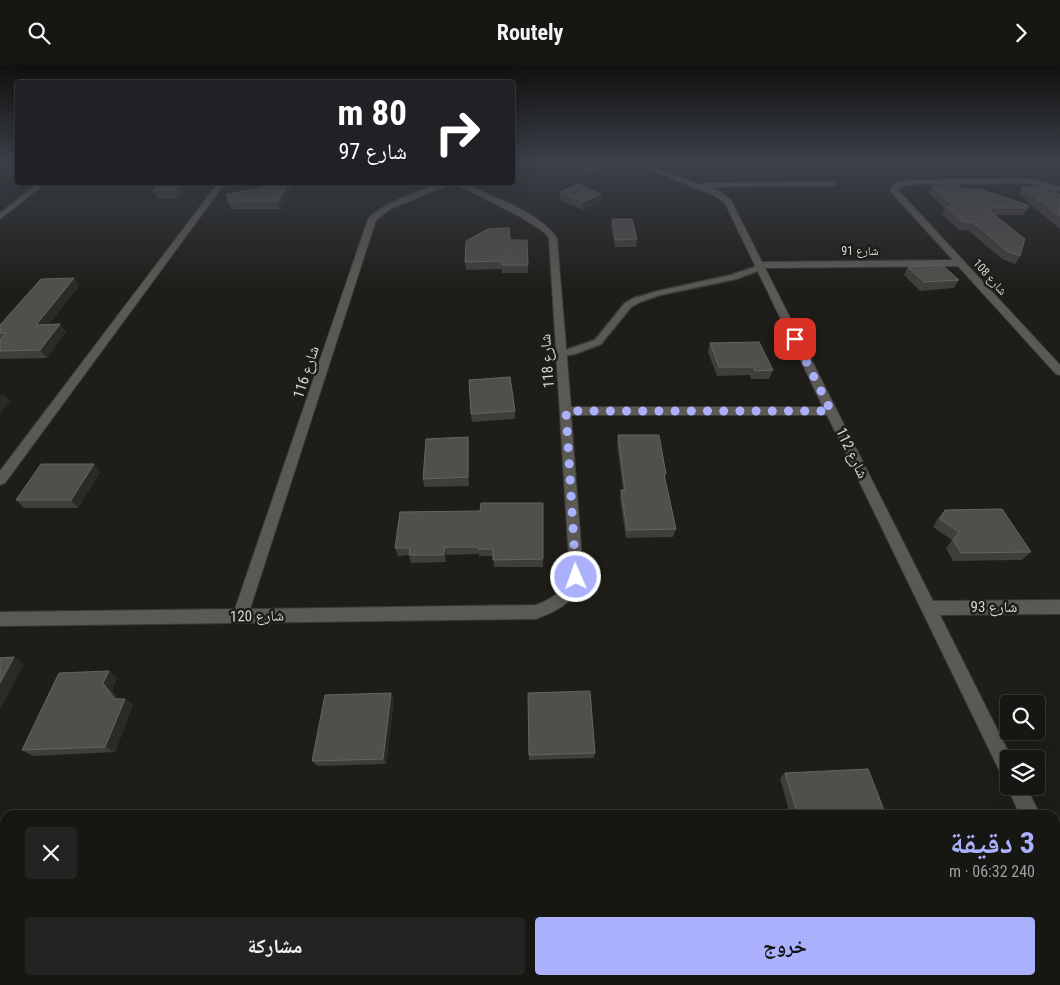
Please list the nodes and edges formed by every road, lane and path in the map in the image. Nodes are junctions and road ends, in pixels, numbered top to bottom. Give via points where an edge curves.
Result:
1 (16, 204) edge
2 (205, 204) edge
3 (395, 204) edge
4 (500, 204) edge
5 (728, 204) edge
6 (907, 204) edge
7 (0, 217) edge
8 (961, 263) junction
9 (759, 266) junction
10 (561, 353) junction
11 (1060, 372) edge
12 (566, 411) junction
13 (831, 411) junction
14 (0, 480) edge
15 (1060, 607) edge
16 (928, 608) junction
17 (515, 613) joint
18 (240, 616) junction
19 (0, 619) edge
20 (1000, 754) edge
21 (1020, 795) edge
22 (1028, 810) edge

1 - 7 street
2 - 14 street
3 - 18 street, شارع 116 via 372,219
4 - 10 street, شارع 118 via 537,222 553,237
5 - 9 street, شارع 112
6 - 8 street, شارع 108
8 - 9 street, شارع 91
8 - 11 street, شارع 108
9 - 10 lane via 733,277 636,300 628,305 598,342
9 - 13 street, شارع 112
10 - 12 street, شارع 118
12 - 13 street
12 - 17 street, شارع 118 via 576,577 569,593 555,605 536,612
13 - 16 street, شارع 112
15 - 16 street, شارع 93
16 - 20 street, شارع 112
17 - 18 street, شارع 120
18 - 19 street, شارع 120
21 - 22 street

